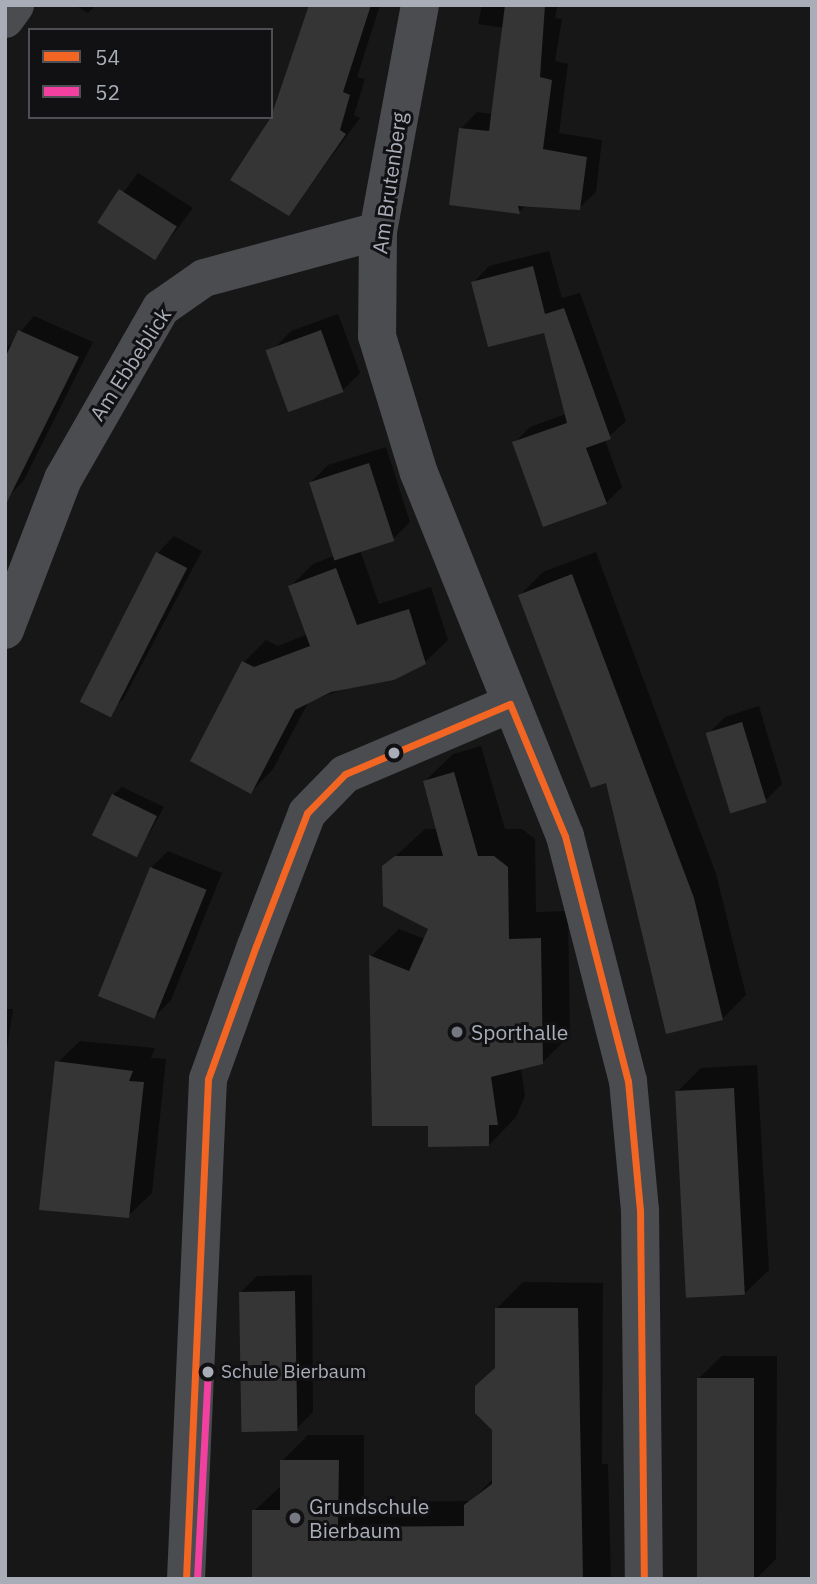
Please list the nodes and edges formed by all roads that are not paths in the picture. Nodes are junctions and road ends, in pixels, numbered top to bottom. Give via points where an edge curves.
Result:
1 (15, 5) edge
2 (420, 5) edge
3 (5, 19) edge
4 (377, 231) junction
5 (5, 631) edge
6 (510, 704) junction
7 (186, 1579) edge
8 (644, 1579) edge

1 - 3 street
2 - 4 street, Am Brutenberg
4 - 5 street, Am Ebbeblick via 204,278 161,308 63,479
4 - 6 street, Am Brutenberg via 377,336 419,473
6 - 7 street via 345,774 307,813 256,946 208,1079
6 - 8 street, Am Brutenberg via 565,836 628,1081 640,1210

